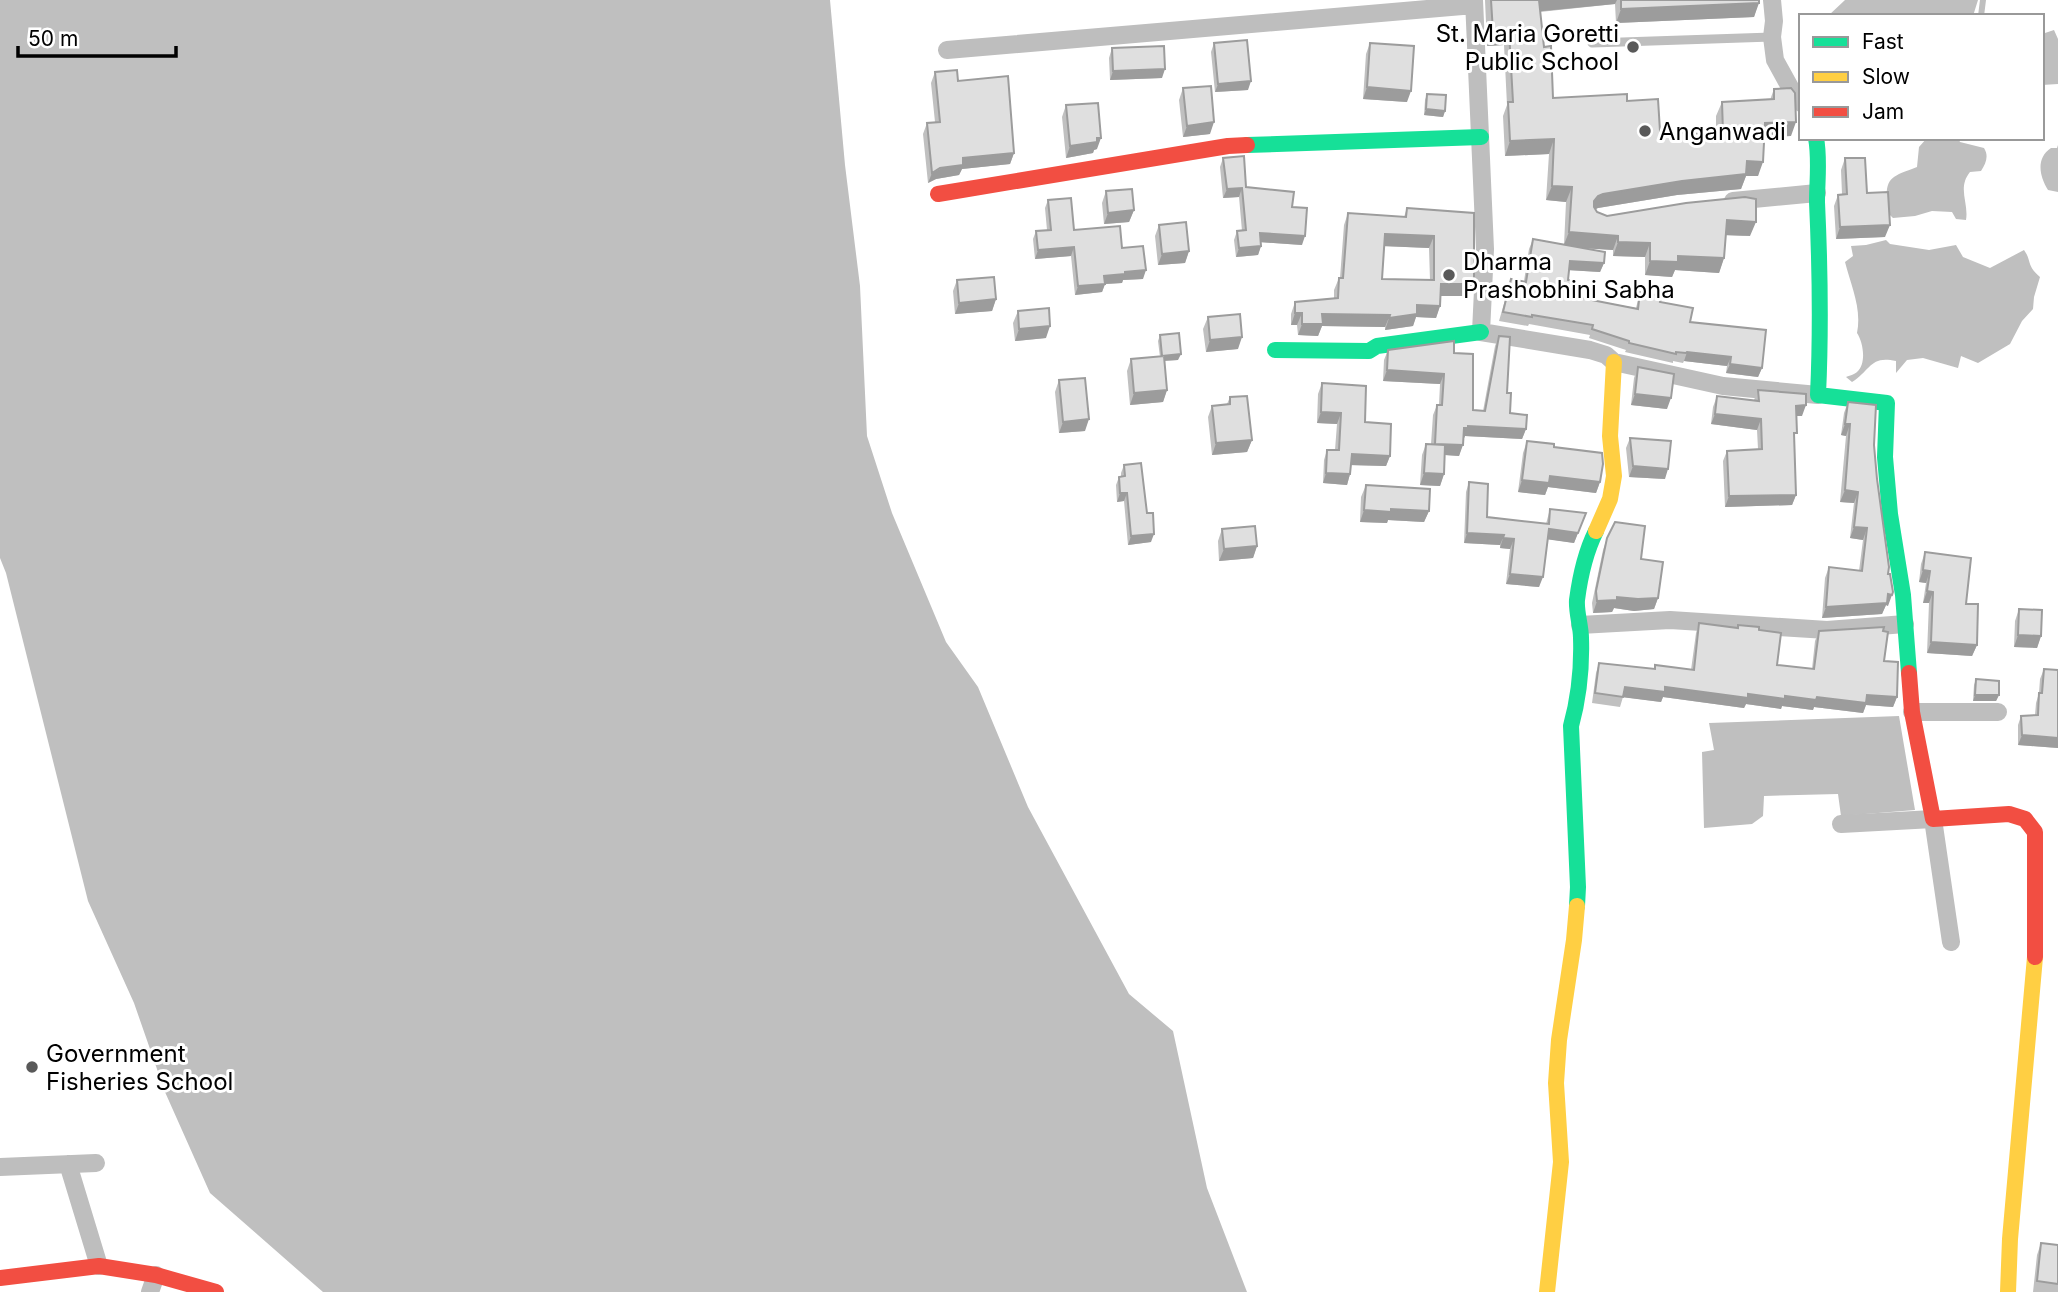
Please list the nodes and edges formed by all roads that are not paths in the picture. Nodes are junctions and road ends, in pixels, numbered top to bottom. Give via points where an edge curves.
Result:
1 (1772, 0) edge
2 (1474, 2) edge
3 (1359, 7) edge
4 (1772, 37) junction
5 (1592, 43) dead end
6 (947, 50) dead end
7 (1799, 101) edge
8 (1481, 137) junction
9 (1816, 140) edge
10 (1817, 193) junction
11 (938, 194) dead end
12 (1720, 202) edge
13 (1481, 332) junction
14 (1275, 350) dead end
15 (1614, 362) junction
16 (1818, 395) junction
17 (1905, 624) junction
18 (1580, 625) junction
19 (1912, 712) junction
20 (1998, 712) dead end
21 (1933, 819) junction
22 (1841, 824) dead end
23 (1951, 942) dead end
24 (96, 1163) dead end
25 (68, 1164) junction
26 (0, 1167) edge
27 (99, 1266) junction
28 (0, 1278) edge
29 (153, 1284) edge
30 (216, 1292) edge
31 (1547, 1292) edge
32 (2008, 1292) edge

1 - 4 street
2 - 3 street
2 - 8 street
3 - 6 street
4 - 5 lane
4 - 7 street via 1775,60
8 - 11 street via 1228,146
8 - 13 street via 1485,249
9 - 10 street
10 - 12 street
10 - 16 street via 1822,292
13 - 14 street via 1377,346 1369,351
13 - 15 street via 1590,350
15 - 16 street via 1723,386
15 - 18 street via 1610,436 1615,476 1584,563 1577,602
16 - 17 street via 1887,403 1886,468
17 - 18 street via 1827,630 1670,620
17 - 19 street
18 - 31 street via 1581,671 1571,726 1578,887 1559,1040 1556,1083 1562,1162
19 - 20 street
19 - 21 street
21 - 22 street
21 - 23 street
21 - 32 street via 2009,814 2025,820 2035,832 2035,972
24 - 25 street
25 - 26 street
25 - 27 street
27 - 28 street
27 - 29 street
29 - 30 street

